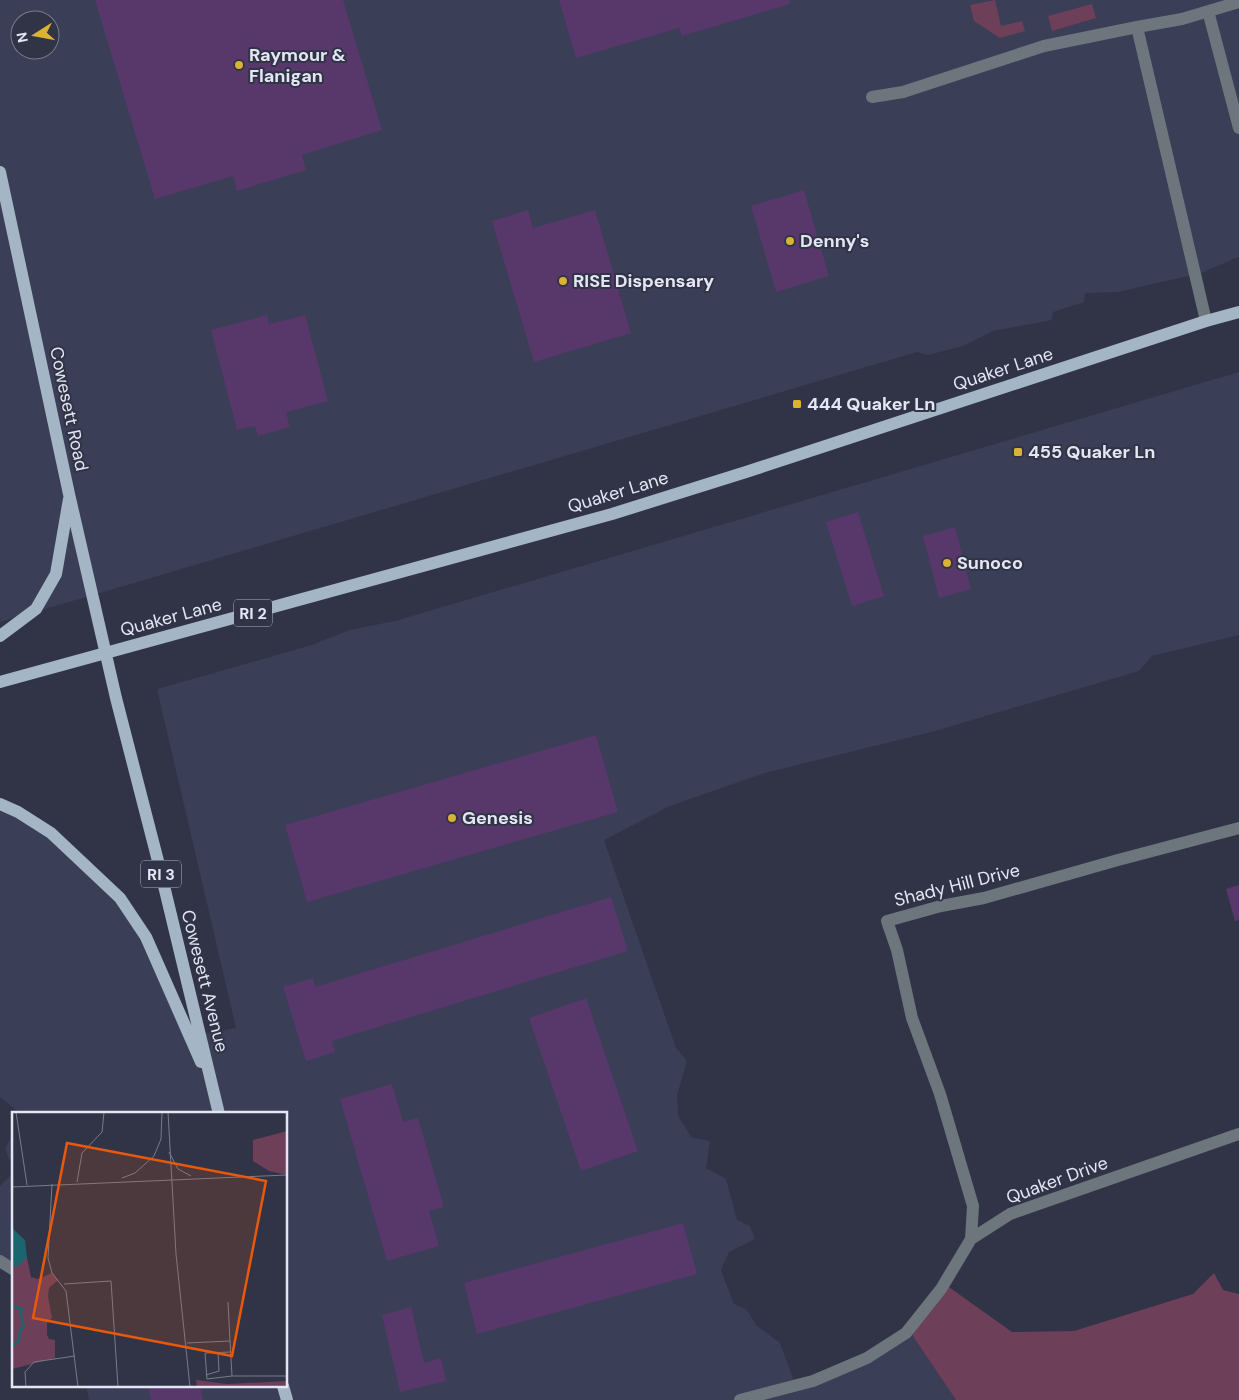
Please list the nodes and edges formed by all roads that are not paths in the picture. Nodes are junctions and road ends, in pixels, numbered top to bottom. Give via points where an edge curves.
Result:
1 (1239, 2) edge
2 (1208, 11) junction
3 (1137, 27) junction
4 (872, 97) dead end
5 (1235, 97) edge
6 (1239, 128) edge
7 (0, 172) edge
8 (1239, 312) edge
9 (1206, 321) junction
10 (69, 494) junction
11 (0, 636) edge
12 (106, 653) junction
13 (0, 682) edge
14 (0, 804) edge
15 (1239, 828) edge
16 (215, 1094) junction
17 (219, 1112) edge
18 (1239, 1134) edge
19 (971, 1239) junction
20 (0, 1261) edge
21 (12, 1269) edge
22 (740, 1400) edge

1 - 2 street
2 - 3 street
2 - 5 street
3 - 4 street via 1044,46 902,92
3 - 9 street
5 - 6 street
7 - 10 main road, Cowesett Road
8 - 9 main road, Quaker Lane / RI 2
9 - 12 main road, Quaker Lane / RI 2 via 621,511
10 - 11 main road via 56,574 36,609
10 - 12 main road, Cowesett Road
12 - 13 main road, Quaker Lane / RI 2
12 - 16 main road, Cowesett Avenue / RI 3
14 - 16 main road via 50,833 120,898 146,937
15 - 19 street, Shady Hill Drive via 984,898 887,921 912,1018 940,1094 973,1206
16 - 17 main road, Cowesett Avenue / RI 3
18 - 19 street, Quaker Drive via 1010,1214
19 - 22 street, Quaker Drive via 941,1289 906,1333 867,1358 813,1381
20 - 21 street

